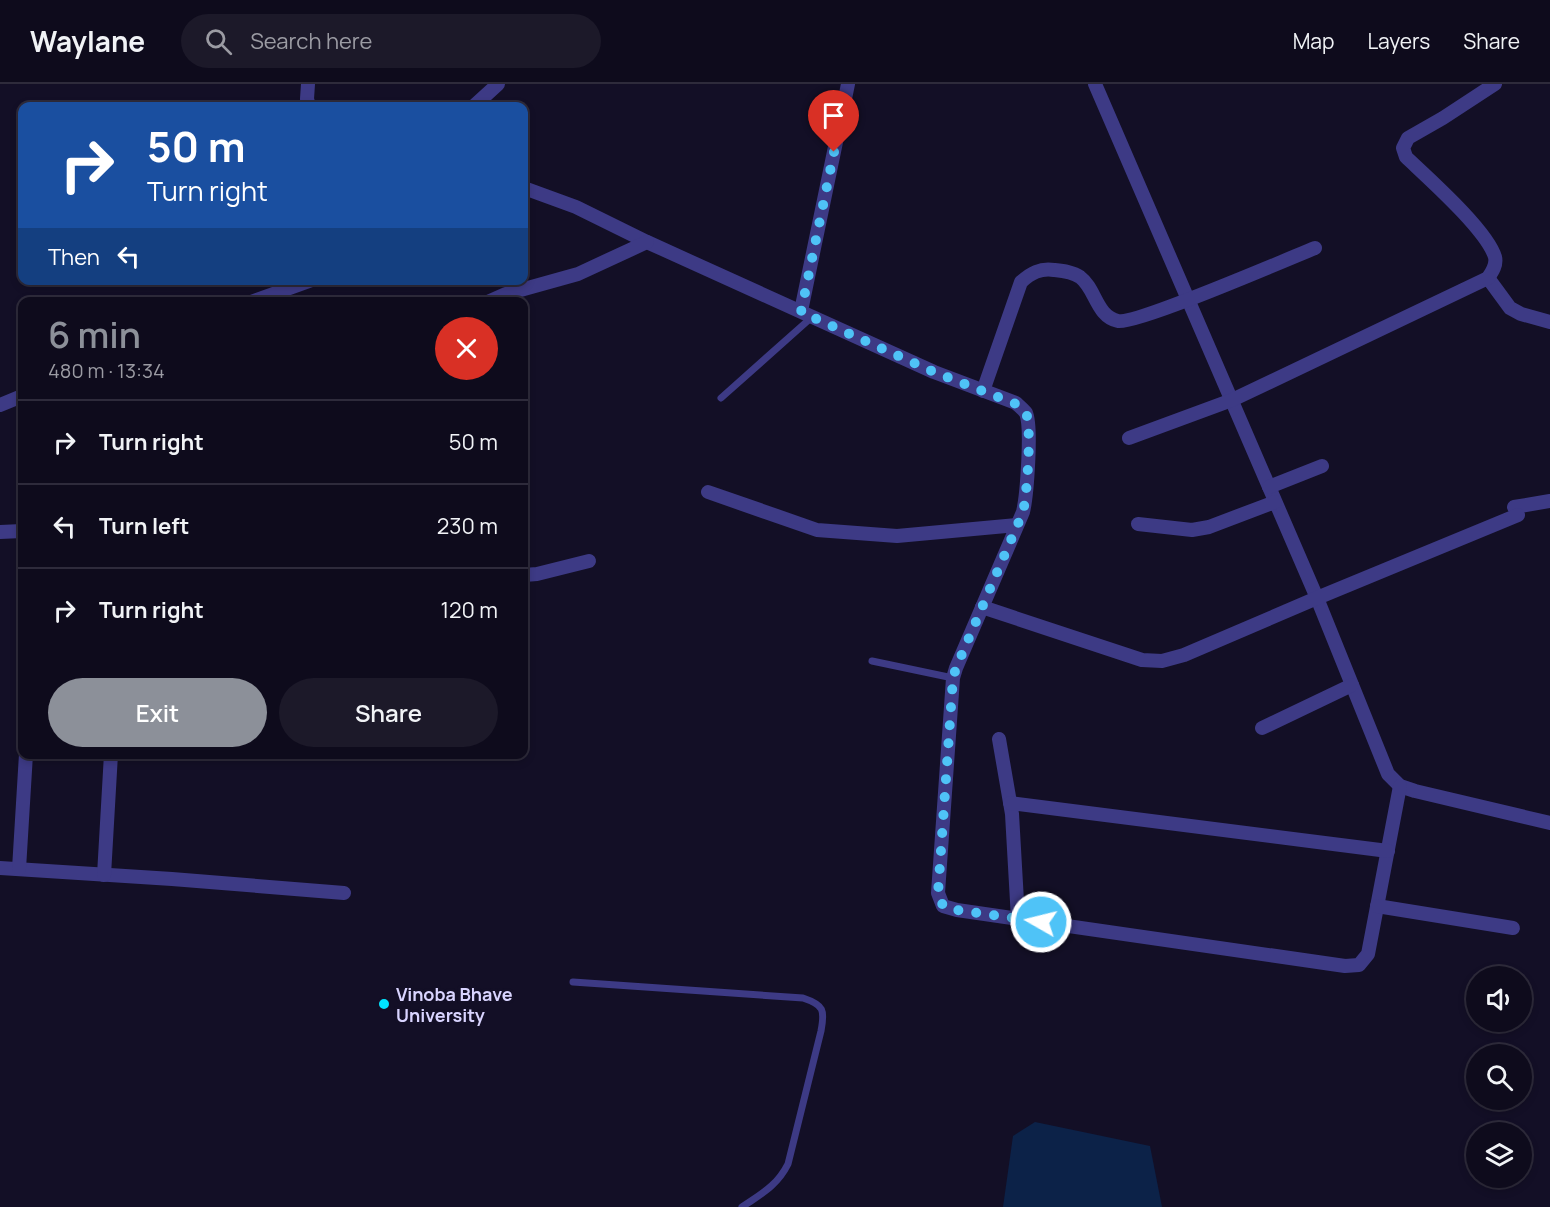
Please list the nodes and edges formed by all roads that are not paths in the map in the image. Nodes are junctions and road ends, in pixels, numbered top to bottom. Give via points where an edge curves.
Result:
1 (308, 84) edge
2 (498, 84) edge
3 (848, 84) edge
4 (1095, 84) edge
5 (1495, 84) edge
6 (308, 102) edge
7 (478, 102) edge
8 (528, 189) edge
9 (646, 242) junction
10 (1315, 248) dead end
11 (1488, 278) junction
12 (298, 285) edge
13 (265, 297) edge
14 (499, 297) edge
15 (1188, 299) junction
16 (807, 314) junction
17 (1550, 322) edge
18 (983, 390) junction
19 (18, 398) edge
20 (721, 398) dead end
21 (1232, 400) junction
22 (0, 405) edge
23 (1129, 438) dead end
24 (1322, 466) dead end
25 (1269, 487) junction
26 (708, 492) dead end
27 (1550, 501) edge
28 (1275, 502) junction
29 (1138, 524) dead end
30 (1017, 525) junction
31 (18, 531) edge
32 (0, 532) edge
33 (589, 561) dead end
34 (528, 575) edge
35 (1317, 598) junction
36 (982, 607) junction
37 (872, 661) dead end
38 (953, 678) junction
39 (1352, 685) junction
40 (1262, 729) dead end
41 (999, 739) dead end
42 (26, 759) edge
43 (111, 759) edge
44 (1400, 786) junction
45 (1010, 803) junction
46 (1550, 823) edge
47 (1388, 851) junction
48 (0, 868) edge
49 (19, 869) junction
50 (104, 874) junction
51 (344, 893) dead end
52 (1377, 906) junction
53 (1018, 919) junction
54 (1513, 928) dead end
55 (573, 982) dead end
56 (742, 1207) edge

1 - 6 street
2 - 7 street
3 - 16 street
4 - 15 street
5 - 11 street via 1408,138 1403,148 1406,157 1480,231 1495,257 1495,267
8 - 9 street via 576,207
9 - 14 street via 578,274
9 - 16 street
10 - 15 street
11 - 17 street via 1510,308
11 - 21 street
12 - 13 street
15 - 18 street via 1119,322 1105,315 1082,278 1047,269 1031,273 1021,282
15 - 21 street
16 - 18 street
16 - 20 lane
18 - 30 street via 1026,412 1028,494
19 - 22 street
21 - 23 street
21 - 25 street
24 - 25 street
25 - 28 street
26 - 30 street via 817,530 897,536
27 - 35 street via 1516,511
28 - 29 street via 1192,530
28 - 35 street
30 - 36 street
31 - 32 street
33 - 34 street
35 - 36 street via 1162,662 1142,660
35 - 39 street
36 - 38 street
37 - 38 lane
38 - 53 street via 938,893 943,906
39 - 40 street
39 - 44 street via 1388,774
41 - 45 street
42 - 49 street
43 - 50 street
44 - 46 street
44 - 47 street
45 - 47 street
45 - 53 street
47 - 52 street
48 - 49 street
49 - 50 street
50 - 51 street
52 - 53 street via 1368,954 1359,965 1345,966
52 - 54 street
55 - 56 lane via 803,998 822,1009 822,1031 788,1164 776,1183

